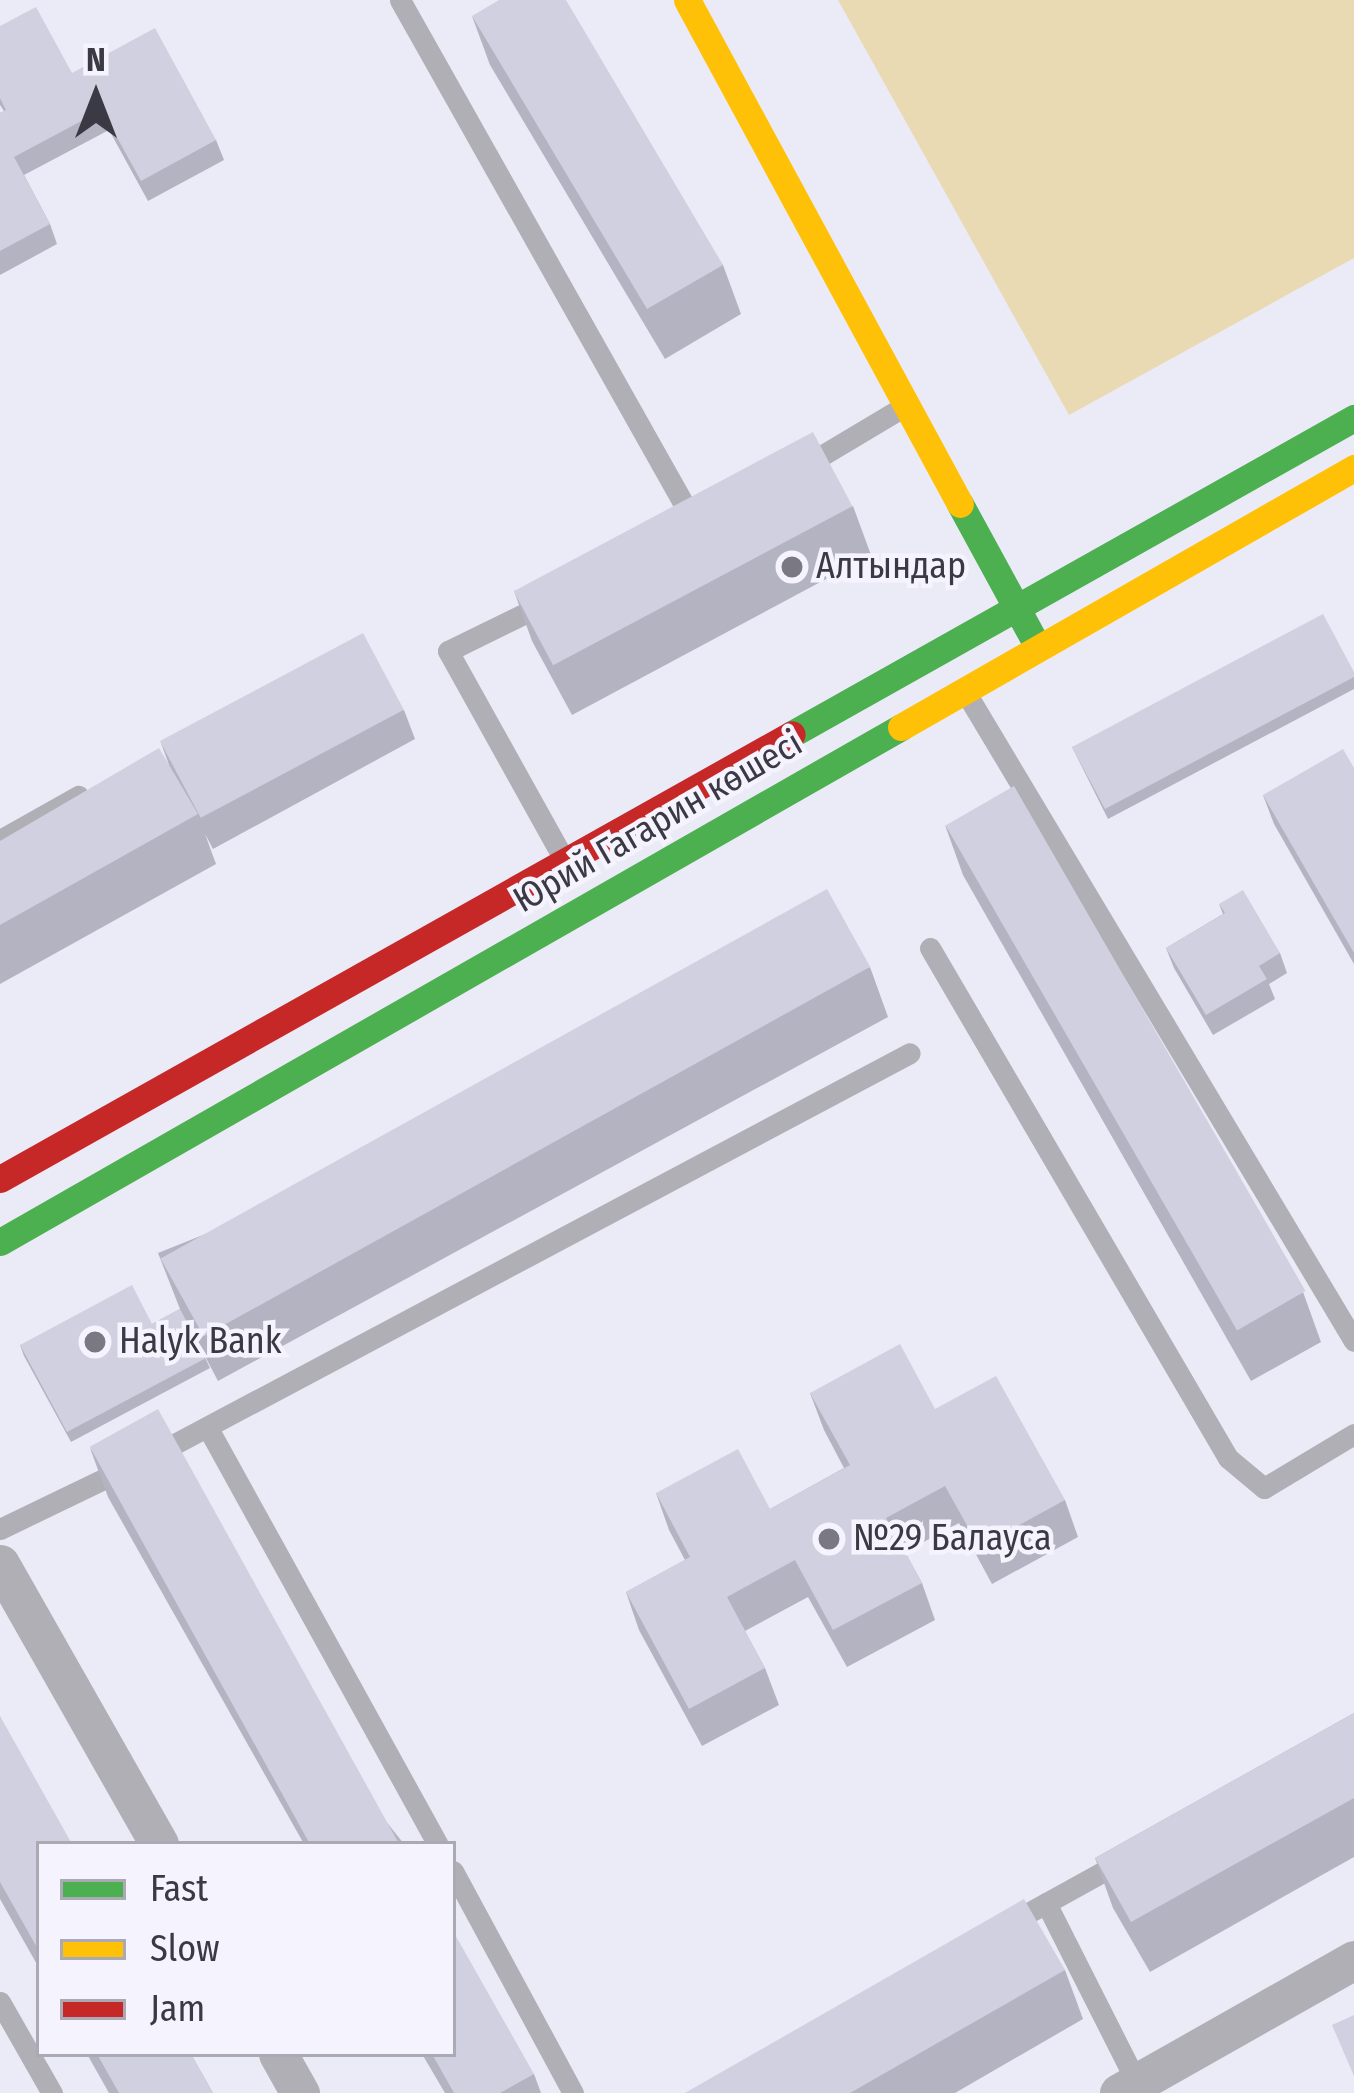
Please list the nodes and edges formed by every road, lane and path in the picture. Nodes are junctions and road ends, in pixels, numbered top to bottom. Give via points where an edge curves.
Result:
1 (400, 0) edge
2 (687, 0) edge
3 (907, 405) junction
4 (1345, 423) edge
5 (1354, 465) edge
6 (774, 485) edge
7 (697, 530) edge
8 (573, 591) edge
9 (1016, 606) junction
10 (1037, 645) junction
11 (963, 687) junction
12 (102, 783) edge
13 (0, 839) edge
14 (566, 864) junction
15 (930, 948) dead end
16 (910, 1053) dead end
17 (0, 1179) edge
18 (0, 1242) edge
19 (1354, 1341) edge
20 (209, 1430) junction
21 (1354, 1434) edge
22 (0, 1529) edge
23 (0, 1564) edge
24 (157, 1841) edge
25 (436, 1841) edge
26 (1149, 1846) edge
27 (456, 1876) edge
28 (1046, 1903) junction
29 (985, 1936) edge
30 (1354, 1960) edge
31 (0, 2002) edge
32 (280, 2057) edge
33 (1128, 2088) edge
34 (52, 2093) edge
35 (300, 2093) edge
36 (573, 2093) edge

1 - 7 lane
2 - 3 main road
3 - 6 lane
3 - 9 main road
4 - 5 lane
4 - 9 main road, Юрий Гагарин көшесі
5 - 10 main road, Юрий Гагарин көшесі
8 - 14 lane via 448,651
9 - 10 main road
9 - 14 main road, Юрий Гагарин көшесі
10 - 11 main road, Юрий Гагарин көшесі
11 - 18 main road, Юрий Гагарин көшесі
11 - 19 lane
12 - 13 lane
14 - 17 main road, Юрий Гагарин көшесі
15 - 21 lane via 1228,1458 1264,1488
16 - 20 lane
20 - 22 lane
20 - 25 lane
23 - 24 street
26 - 28 lane
27 - 36 lane
28 - 29 lane
28 - 33 lane
30 - 33 street
31 - 34 lane
32 - 35 street

